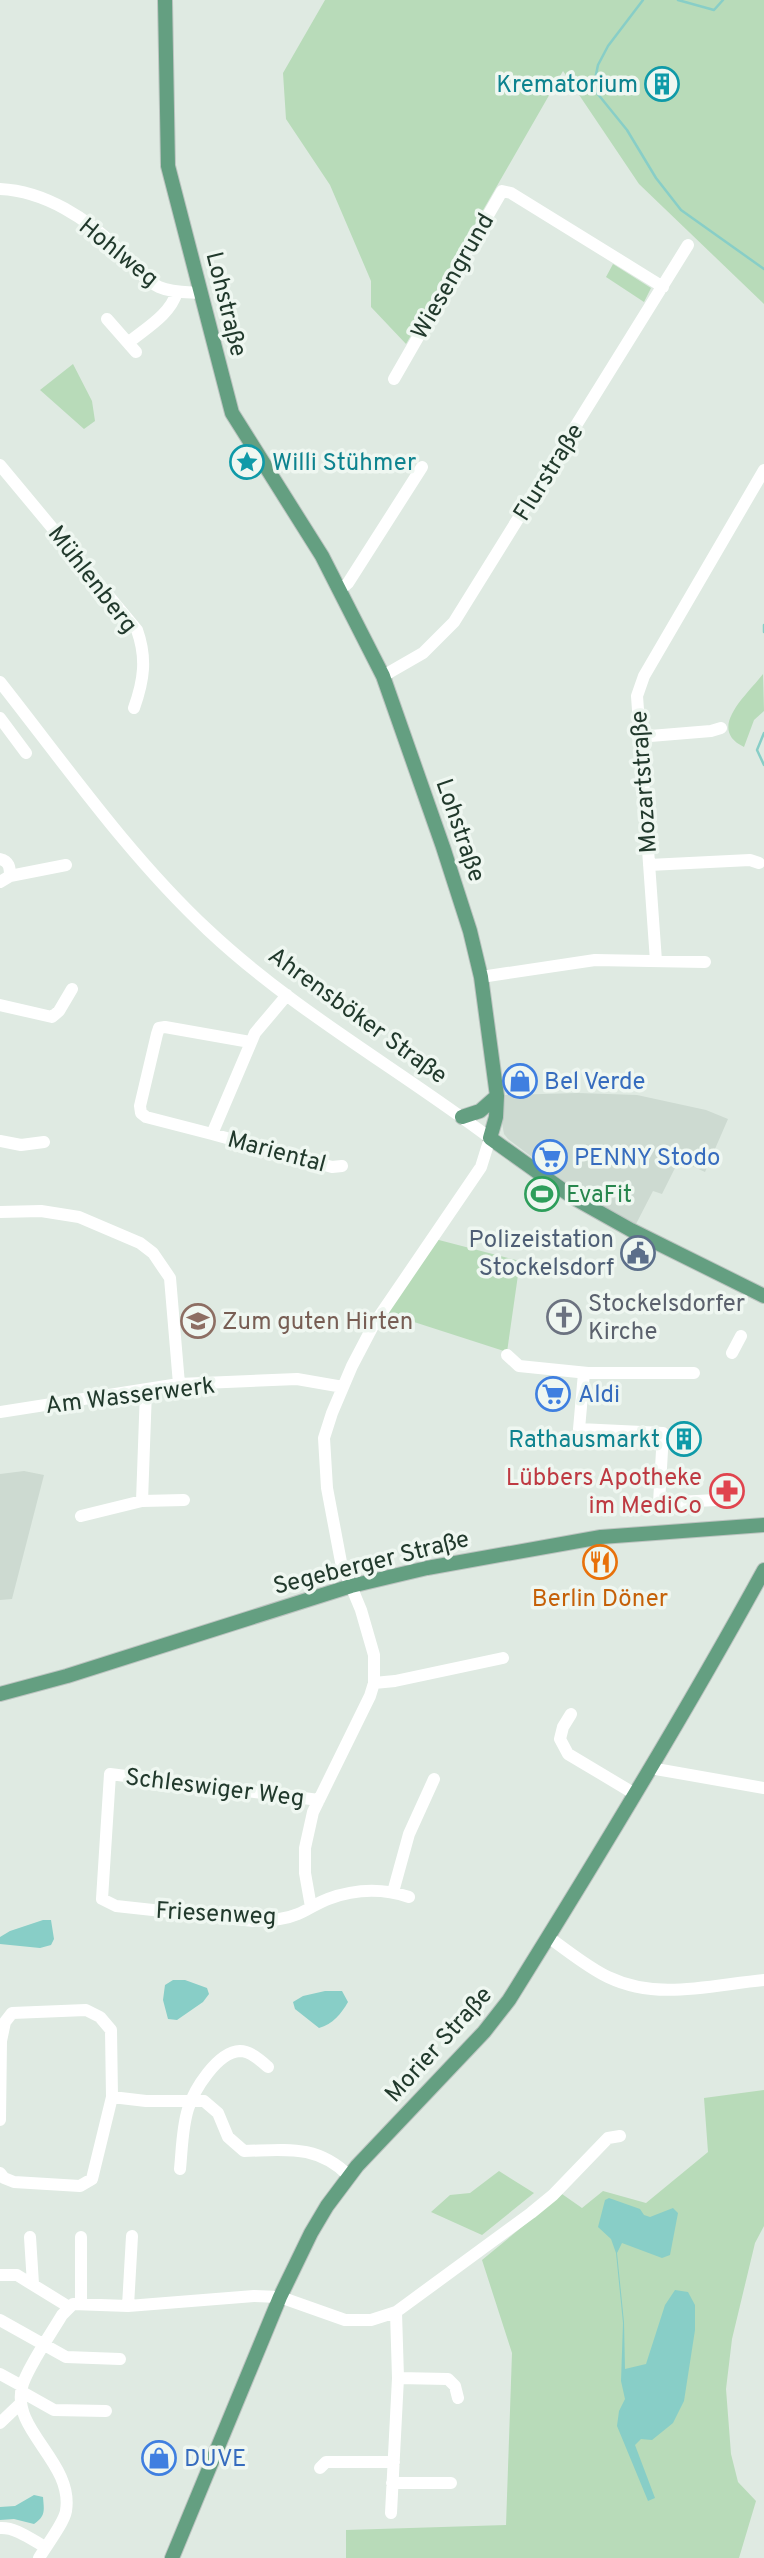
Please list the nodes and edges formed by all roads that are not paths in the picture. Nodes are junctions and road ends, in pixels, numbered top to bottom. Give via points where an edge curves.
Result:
1 (165, 0) edge
2 (0, 189) edge
3 (688, 245) dead end
4 (663, 287) junction
5 (177, 292) junction
6 (201, 293) junction
7 (107, 319) dead end
8 (394, 379) dead end
9 (0, 465) edge
10 (422, 467) dead end
11 (764, 470) edge
12 (340, 590) junction
13 (383, 676) junction
14 (0, 682) edge
15 (134, 708) dead end
16 (0, 718) edge
17 (721, 728) dead end
18 (638, 737) junction
19 (26, 753) dead end
20 (0, 859) edge
21 (759, 863) dead end
22 (66, 865) dead end
23 (649, 865) junction
24 (5, 879) edge
25 (656, 961) junction
26 (705, 962) dead end
27 (481, 977) junction
28 (72, 989) dead end
29 (286, 995) junction
30 (0, 1005) edge
31 (250, 1042) junction
32 (497, 1096) junction
33 (462, 1117) junction
34 (212, 1134) junction
35 (490, 1138) junction
36 (0, 1141) edge
37 (44, 1142) dead end
38 (342, 1166) dead end
39 (0, 1212) edge
40 (764, 1296) edge
41 (741, 1336) dead end
42 (732, 1353) dead end
43 (507, 1355) dead end
44 (583, 1373) junction
45 (694, 1373) dead end
46 (178, 1384) junction
47 (343, 1387) junction
48 (146, 1390) junction
49 (0, 1412) edge
50 (184, 1500) dead end
51 (716, 1500) dead end
52 (142, 1501) junction
53 (81, 1516) dead end
54 (764, 1525) edge
55 (764, 1570) edge
56 (351, 1586) junction
57 (503, 1658) dead end
58 (374, 1683) junction
59 (0, 1694) edge
60 (571, 1714) dead end
61 (650, 1768) junction
62 (434, 1779) dead end
63 (764, 1788) edge
64 (635, 1794) junction
65 (319, 1800) junction
66 (393, 1892) junction
67 (409, 1897) dead end
68 (102, 1899) joint
69 (312, 1908) junction
70 (548, 1937) junction
71 (764, 1980) edge
72 (0, 2041) edge
73 (268, 2067) dead end
74 (112, 2097) junction
75 (193, 2101) junction
76 (0, 2120) edge
77 (620, 2136) dead end
78 (180, 2169) dead end
79 (0, 2173) edge
80 (349, 2176) junction
81 (30, 2236) dead end
82 (132, 2236) dead end
83 (81, 2237) dead end
84 (0, 2275) edge
85 (33, 2284) junction
86 (280, 2297) junction
87 (75, 2305) junction
88 (128, 2306) junction
89 (396, 2312) junction
90 (0, 2320) edge
91 (45, 2344) junction
92 (120, 2359) dead end
93 (0, 2374) edge
94 (398, 2378) junction
95 (22, 2394) junction
96 (458, 2398) dead end
97 (106, 2411) dead end
98 (0, 2423) edge
99 (394, 2462) junction
100 (320, 2468) dead end
101 (392, 2483) junction
102 (452, 2483) dead end
103 (391, 2513) dead end
104 (0, 2528) edge
105 (42, 2553) edge
106 (172, 2558) edge

1 - 6 main road, Lohstraße via 168,166
2 - 5 street, Hohlweg via 32,194 62,208 103,234 151,283
3 - 4 street, Flurstraße
4 - 8 street, Wiesengrund via 502,191
4 - 13 street, Flurstraße via 454,622 423,653
5 - 6 street, Hohlweg
5 - 7 street via 168,310 132,348
6 - 12 main road, Lohstraße via 232,413
9 - 15 street, Mühlenberg via 137,629 145,672
10 - 12 street
11 - 18 street, Mozartstraße via 639,686
12 - 13 main road, Lohstraße
13 - 27 main road, Lohstraße via 443,847
14 - 29 street, Ahrensböker Straße via 148,870 211,933
16 - 19 street
17 - 18 street
18 - 23 street, Mozartstraße
20 - 24 street via 10,868
21 - 23 street
22 - 24 street
23 - 25 street, Mozartstraße
25 - 26 street
25 - 27 street via 595,960
27 - 32 main road, Lohstraße
28 - 30 street via 52,1017
29 - 31 street, Mariental
29 - 33 street, Ahrensböker Straße
31 - 34 street, Mariental
31 - 34 street, Mariental via 159,1028 141,1112
32 - 33 main road via 480,1111
32 - 35 main road, Lohstraße
33 - 35 street, Ahrensböker Straße
34 - 38 street, Mariental
35 - 40 main road, Ahrensböker Straße via 581,1202
35 - 47 street via 481,1167 380,1315
36 - 37 street
39 - 46 street via 79,1217 153,1253 170,1278
41 - 42 street
43 - 44 street via 519,1366
44 - 45 street
44 - 51 street via 579,1429 663,1433 659,1503
46 - 47 street, Am Wasserwerk via 297,1379
46 - 48 street, Am Wasserwerk
47 - 56 street via 329,1420 324,1448 341,1562
48 - 49 street, Am Wasserwerk
48 - 52 street
50 - 52 street
52 - 53 street
54 - 56 main road, Segeberger Straße via 601,1536
55 - 61 main road, Morier Straße
56 - 58 street via 374,1655
56 - 59 main road, Segeberger Straße
57 - 58 street
58 - 65 street
60 - 64 street via 560,1740 568,1754
61 - 63 street
61 - 64 main road, Morier Straße
62 - 66 street via 409,1834
64 - 70 main road, Morier Straße
65 - 68 street, Schleswiger Weg via 110,1774
65 - 69 street via 305,1847
66 - 67 street, Friesenweg
66 - 69 street, Friesenweg via 355,1891
68 - 69 street, Friesenweg via 116,1906 254,1921 276,1920
70 - 71 street via 606,1976 642,1989 686,1990
70 - 80 main road, Morier Straße via 484,2032
72 - 74 street via 12,2013 86,2010 100,2017 111,2030
72 - 76 street
73 - 75 street via 242,2051 227,2054 202,2080
74 - 75 street
74 - 79 street via 92,2179 80,2186 14,2182
75 - 78 street via 188,2108
75 - 80 street via 204,2101 218,2113 228,2137 244,2151 307,2152 335,2162
77 - 89 street via 608,2138 553,2195
80 - 86 main road, Morier Straße via 311,2234
81 - 85 street
82 - 88 street
83 - 87 street
84 - 85 street via 16,2275
85 - 87 street
86 - 88 street
86 - 89 street via 345,2319 371,2320
86 - 106 main road, Morier Straße
87 - 88 street
87 - 91 street
89 - 94 street
90 - 91 street
91 - 92 street via 73,2359
91 - 95 street
93 - 95 street
94 - 96 street via 448,2379
94 - 99 street
95 - 97 street via 54,2410
95 - 98 street
95 - 105 street via 24,2417 63,2477 66,2512
99 - 100 street via 326,2462
99 - 101 street
101 - 102 street
101 - 103 street
104 - 105 street via 17,2532

